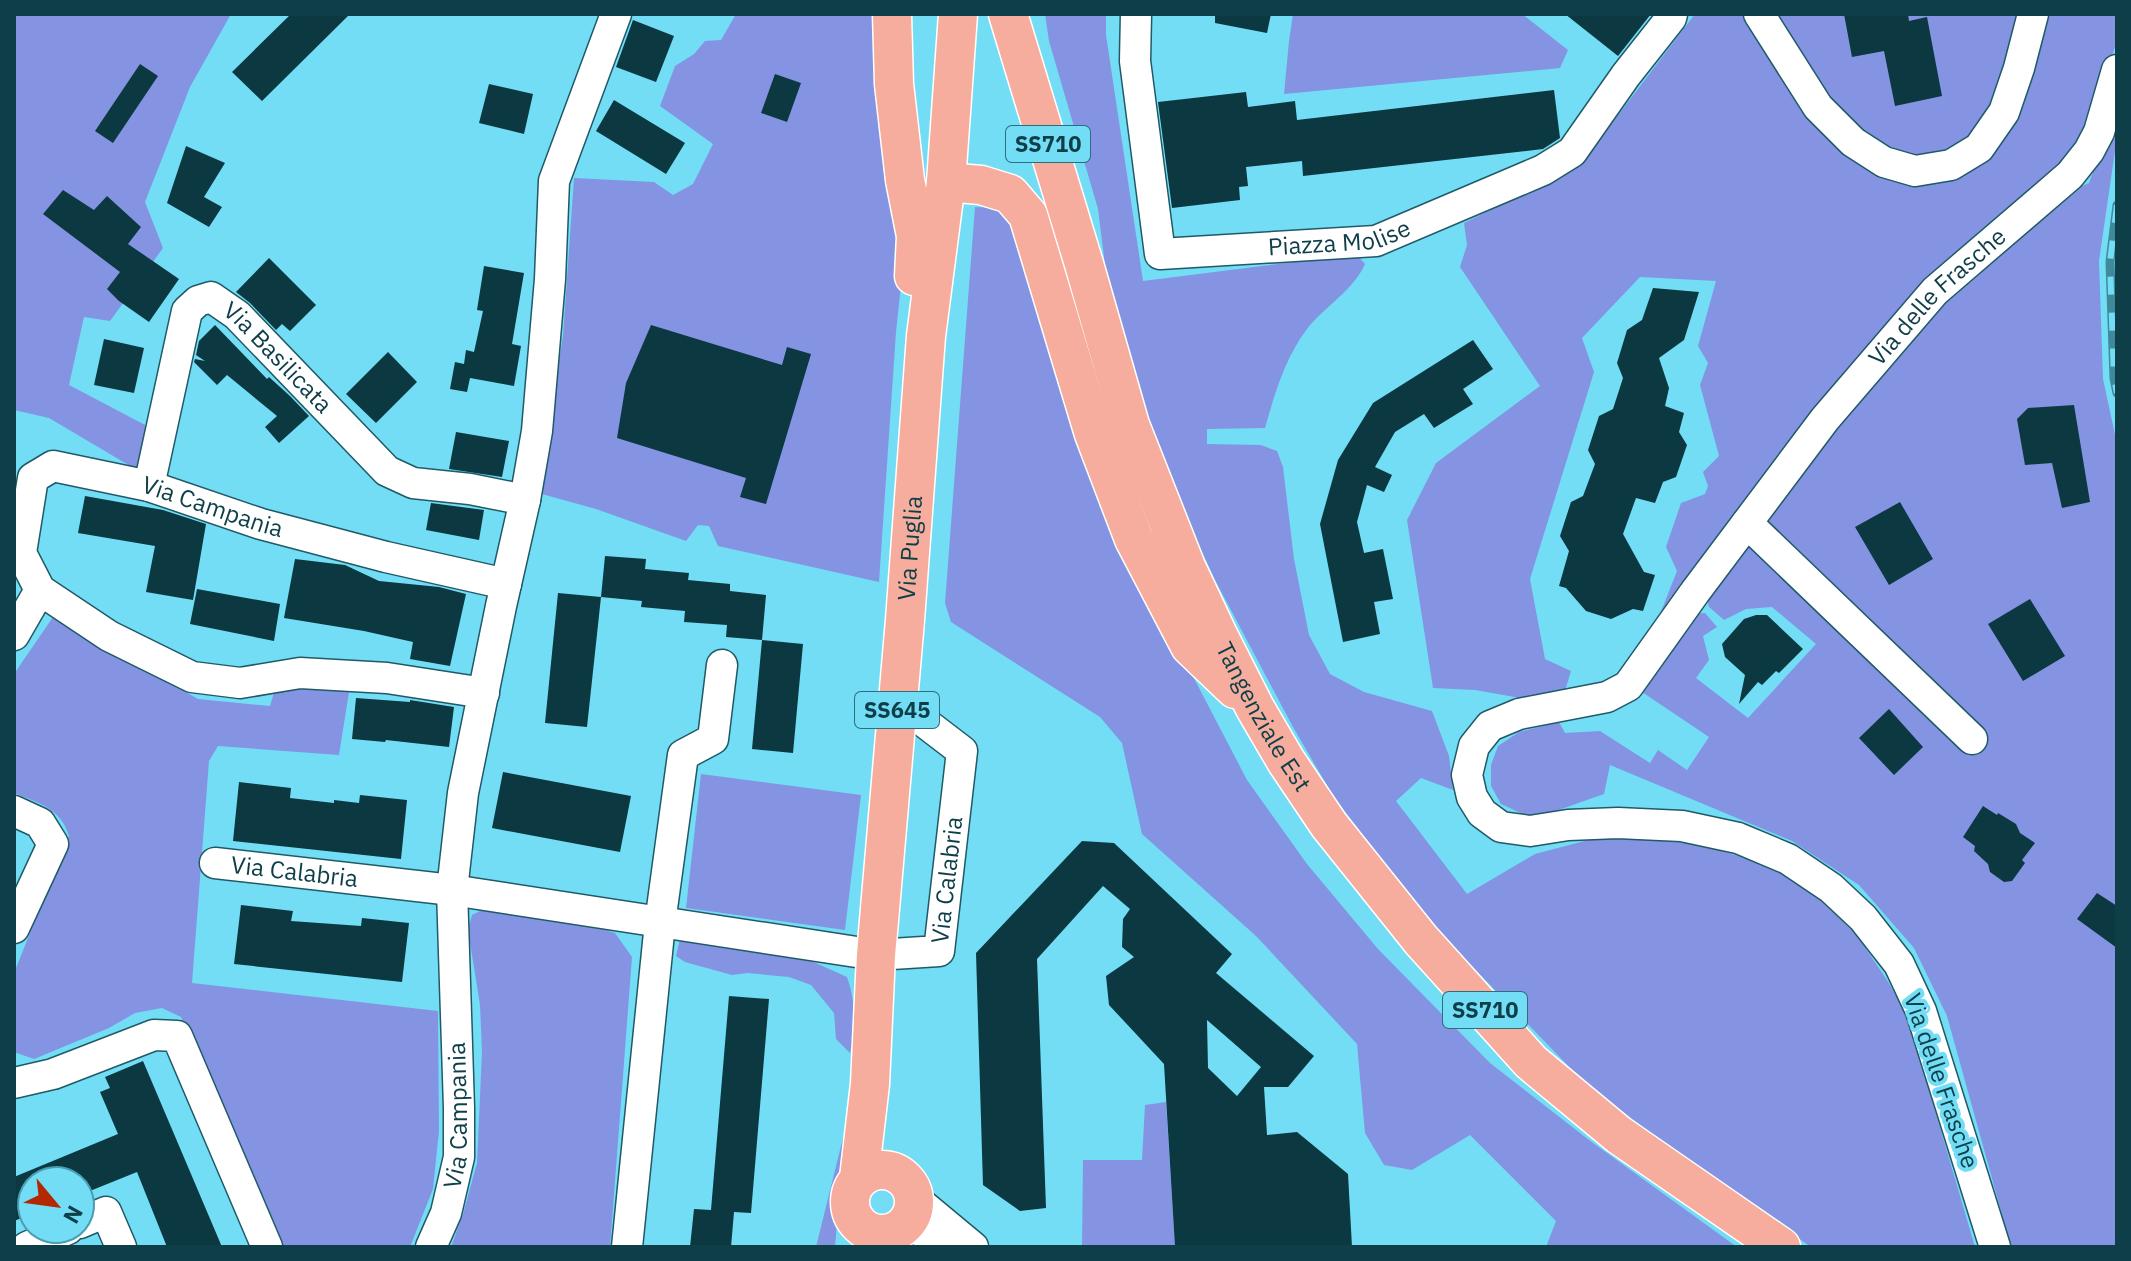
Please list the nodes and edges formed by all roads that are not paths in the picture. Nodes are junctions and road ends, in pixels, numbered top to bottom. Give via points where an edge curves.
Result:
1 (616, 14) edge
2 (892, 14) edge
3 (958, 14) edge
4 (1136, 14) edge
5 (1672, 14) edge
6 (1759, 14) edge
7 (2033, 14) edge
8 (1018, 18) edge
9 (2117, 70) edge
10 (946, 182) junction
11 (926, 336) junction
12 (149, 486) junction
13 (525, 500) junction
14 (1747, 523) junction
15 (506, 584) junction
16 (40, 590) junction
17 (14, 635) edge
18 (722, 665) dead end
19 (484, 693) junction
20 (898, 702) junction
21 (1255, 708) junction
22 (1972, 739) dead end
23 (14, 811) edge
24 (215, 863) dead end
25 (452, 890) junction
26 (660, 923) junction
27 (14, 928) edge
28 (876, 955) junction
29 (14, 1083) edge
30 (870, 1084) junction
31 (96, 1216) edge
32 (884, 1221) edge
33 (121, 1247) edge
34 (267, 1247) edge
35 (431, 1247) edge
36 (627, 1247) edge
37 (972, 1247) edge
38 (1781, 1247) edge
39 (1995, 1247) edge

1 - 13 street, Via Campania via 554,181 537,431
2 - 11 main road via 894,84 916,236 914,301
3 - 10 main road, Via Puglia / SS645
4 - 5 street, Piazza Molise via 1135,61 1160,254 1376,241 1543,170 1572,152
6 - 7 street via 1818,107 1853,142 1884,162 1915,171 1951,165 1979,148 2004,112
8 - 21 main road, Tangenziale Est / SS710 via 1130,425 1186,567
9 - 14 street, Via delle Frasche via 2099,132 2070,175 1935,291 1825,419
10 - 11 main road, Via Puglia / SS645
10 - 21 main road via 1010,194 1028,215 1094,434 1134,539 1190,646
11 - 20 main road, Via Puglia / SS645
12 - 13 street, Via Basilicata via 187,311 211,297 237,315 387,471 413,483
12 - 15 street, Via Campania via 261,524
12 - 16 street, Via Campania via 53,466 33,478 21,553
13 - 15 street, Via Campania
14 - 22 street
14 - 39 street, Via delle Frasche via 1628,686 1607,697 1519,714 1490,726 1474,746 1467,775 1472,797 1501,827 1530,831 1568,825 1682,826 1738,838 1788,859 1831,888 1899,964 1921,1011
15 - 19 street, Via Campania
16 - 17 street
16 - 19 street, Via Campania via 109,636 192,677 240,683 300,673 387,678
18 - 26 street via 713,739 683,755
19 - 25 street, Via Campania via 463,793
20 - 28 main road, Via Puglia / SS645
20 - 28 street, Via Calabria via 962,751 939,951
21 - 38 main road, Tangenziale Est / SS710 via 1329,825 1421,940 1531,1062 1619,1135
23 - 27 street via 40,823 53,844
24 - 25 street, Via Calabria
25 - 26 street, Via Calabria
25 - 35 street, Via Campania via 459,1157 446,1213
26 - 28 street, Via Calabria
26 - 36 street
28 - 30 main road, Via Puglia / SS645
29 - 34 street via 53,1074 154,1035 177,1036
30 - 32 main road, Via Puglia / SS645
30 - 32 main road, Via Puglia / SS645 via 859,1178 849,1206
31 - 33 street via 106,1212
32 - 37 street

